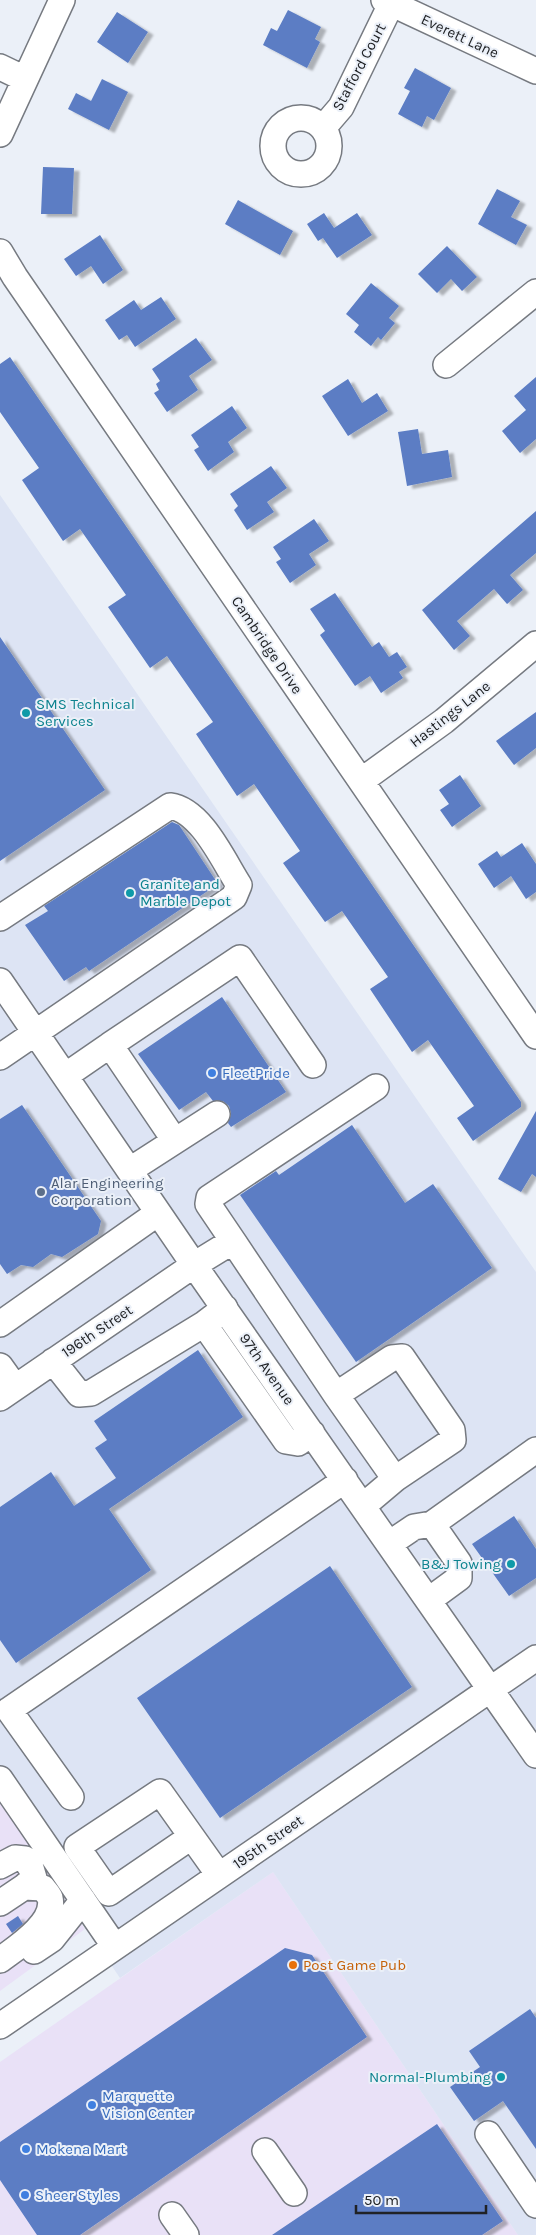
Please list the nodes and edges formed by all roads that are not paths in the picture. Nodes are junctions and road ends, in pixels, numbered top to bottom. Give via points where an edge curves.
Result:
1 (62, 0) edge
2 (390, 1) edge
3 (0, 67) edge
4 (536, 71) edge
5 (25, 79) junction
6 (323, 128) dead end
7 (0, 134) edge
8 (0, 252) edge
9 (536, 292) edge
10 (446, 365) dead end
11 (536, 644) edge
12 (360, 781) junction
13 (0, 918) edge
14 (0, 981) edge
15 (36, 1033) junction
16 (536, 1036) edge
17 (110, 1046) junction
18 (0, 1057) edge
19 (313, 1066) dead end
20 (65, 1076) junction
21 (376, 1087) dead end
22 (217, 1114) dead end
23 (175, 1141) junction
24 (130, 1170) junction
25 (158, 1213) junction
26 (233, 1241) junction
27 (194, 1265) junction
28 (224, 1308) junction
29 (0, 1324) edge
30 (204, 1324) junction
31 (53, 1361) junction
32 (0, 1366) edge
33 (318, 1370) junction
34 (7, 1392) edge
35 (284, 1394) junction
36 (336, 1395) junction
37 (312, 1433) junction
38 (536, 1450) edge
39 (345, 1480) junction
40 (395, 1480) junction
41 (363, 1506) junction
42 (432, 1524) junction
43 (389, 1544) junction
44 (428, 1600) junction
45 (536, 1658) edge
46 (491, 1688) junction
47 (536, 1755) edge
48 (0, 1779) edge
49 (71, 1797) dead end
50 (192, 1837) dead end
51 (0, 1866) edge
52 (219, 1875) junction
53 (24, 1887) junction
54 (83, 1900) junction
55 (0, 1903) edge
56 (48, 1911) junction
57 (0, 1942) edge
58 (115, 1947) junction
59 (0, 1960) edge
60 (0, 1977) edge
61 (0, 2026) edge
62 (488, 2134) dead end
63 (265, 2151) dead end
64 (294, 2193) dead end
65 (536, 2204) edge
66 (172, 2215) dead end
67 (186, 2235) edge

1 - 5 street
2 - 4 street, Everett Lane
2 - 6 street, Stafford Court via 341,107
3 - 5 street
5 - 7 street
8 - 12 street, Cambridge Drive
9 - 10 street
11 - 12 street, Hastings Lane via 444,721
12 - 16 street, Cambridge Drive
13 - 15 street via 170,806 188,812 198,821 239,885 234,897
14 - 15 street, 97th Avenue
15 - 18 street
15 - 20 street, 97th Avenue
17 - 19 street via 240,958
17 - 20 street
17 - 23 street
20 - 24 street, 97th Avenue
21 - 26 street via 209,1198 208,1204
22 - 23 street
23 - 24 street
24 - 25 street, 97th Avenue
25 - 27 street, 97th Avenue
25 - 29 street
26 - 27 street, 196th Street
26 - 33 street
27 - 28 street, 97th Avenue
27 - 31 street, 196th Street
28 - 30 street
28 - 35 street, 97th Avenue
30 - 31 street via 91,1393 79,1394
30 - 37 street via 286,1441 298,1443
31 - 34 street, 196th Street
32 - 34 street
33 - 35 street
33 - 36 street
35 - 37 street, 97th Avenue
36 - 40 street
36 - 40 street via 392,1358 402,1357 452,1430 453,1440
37 - 39 street, 97th Avenue
38 - 42 street
39 - 41 street, 97th Avenue
39 - 49 street via 10,1710
40 - 41 street
41 - 43 street, 97th Avenue
42 - 43 street via 414,1527
42 - 44 street via 459,1563 459,1578
43 - 44 street, 97th Avenue
44 - 46 street, 97th Avenue
45 - 46 street, 195th Street
46 - 47 street, 97th Avenue
46 - 52 street, 195th Street
48 - 54 street
50 - 52 street
51 - 53 street via 14,1858 25,1859 34,1878
52 - 58 street, 195th Street
53 - 55 street
53 - 56 street via 43,1888 50,1899
54 - 58 street
54 - 60 street via 52,1939
56 - 57 street via 9,1932
56 - 59 street via 41,1928
58 - 61 street, 195th Street
62 - 65 street
63 - 64 street
66 - 67 street

